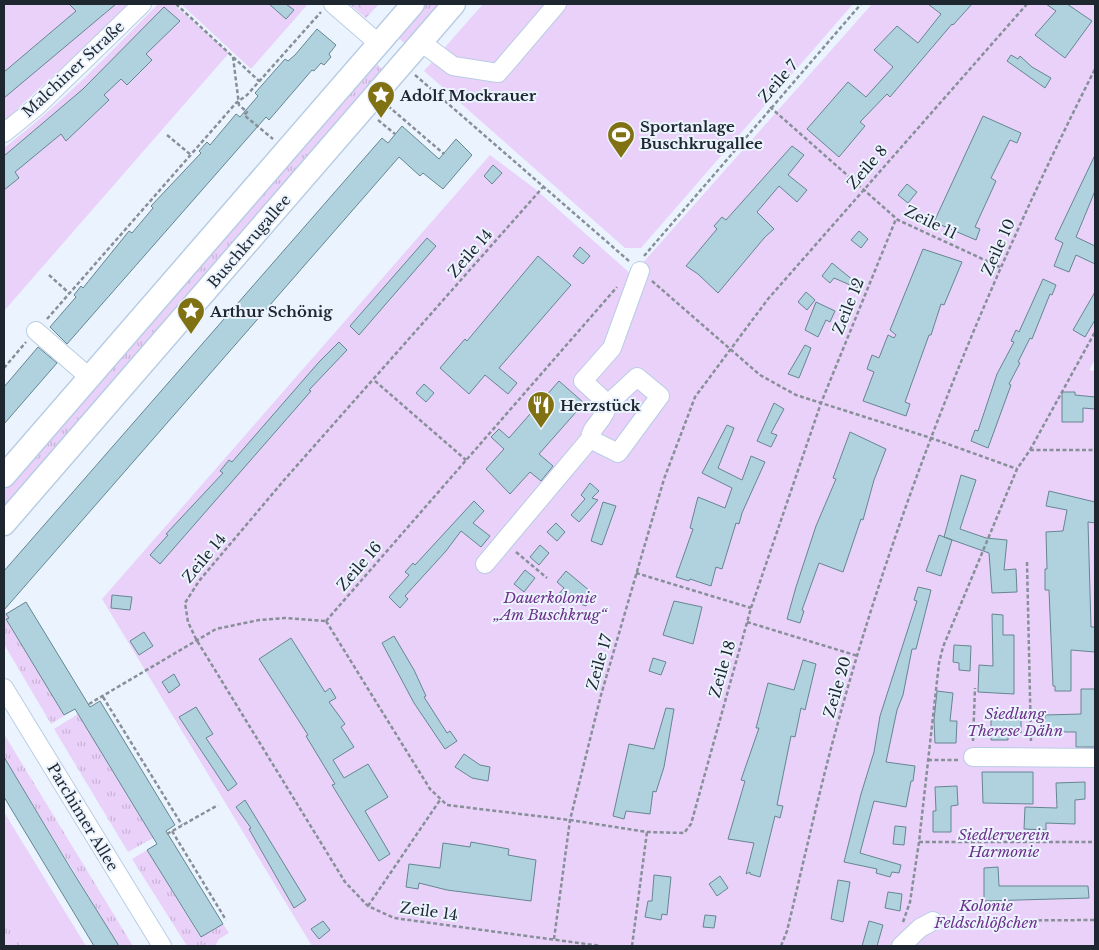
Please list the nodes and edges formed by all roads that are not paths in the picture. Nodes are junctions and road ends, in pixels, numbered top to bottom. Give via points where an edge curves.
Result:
1 (142, 4) edge
2 (412, 4) edge
3 (454, 4) edge
4 (557, 4) edge
5 (330, 6) edge
6 (421, 42) junction
7 (378, 43) junction
8 (402, 64) junction
9 (4, 133) edge
10 (637, 268) road end
11 (36, 331) road end
12 (89, 377) junction
13 (608, 404) junction
14 (590, 439) junction
15 (4, 476) edge
16 (4, 524) edge
17 (485, 564) dead end
18 (4, 688) edge
19 (973, 757) road end
20 (1095, 758) edge
21 (933, 921) road end
22 (162, 946) edge
23 (901, 946) edge

1 - 9 street, Malchiner Straße via 36,107
2 - 7 main road, Buschkrugallee
3 - 6 main road, Buschkrugallee
4 - 6 street via 498,73 452,66
5 - 7 street
6 - 8 main road, Buschkrugallee
7 - 8 main road
7 - 12 main road, Buschkrugallee
8 - 16 main road, Buschkrugallee
10 - 13 street via 612,348 583,381
11 - 12 street
12 - 15 main road, Buschkrugallee
13 - 14 street via 606,416 590,432
13 - 14 street via 636,377 660,396 618,453
14 - 17 street
18 - 22 street, Parchimer Allee
19 - 20 street
21 - 23 street

